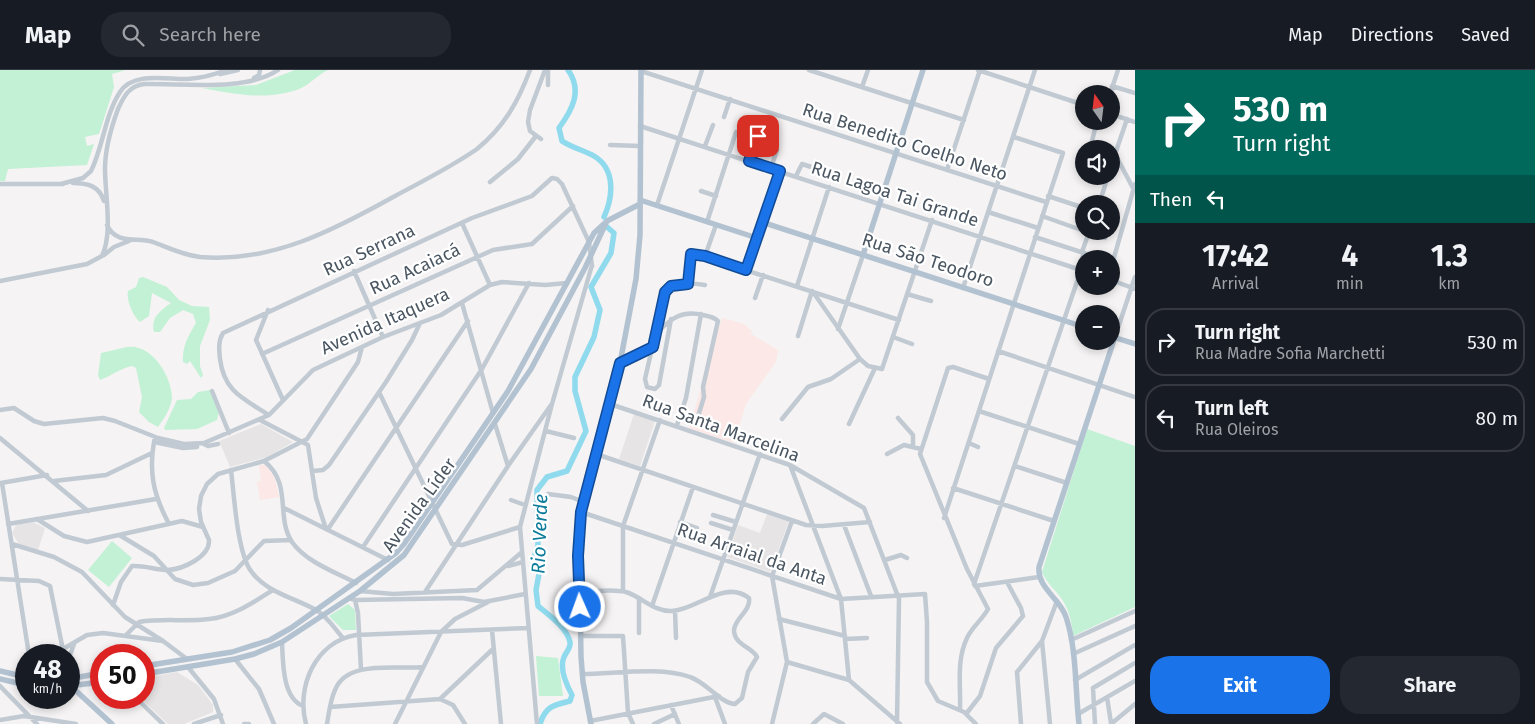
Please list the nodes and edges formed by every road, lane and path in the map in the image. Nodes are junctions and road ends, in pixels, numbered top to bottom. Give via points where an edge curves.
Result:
1 (226, 70) edge
2 (238, 70) edge
3 (260, 70) edge
4 (278, 70) edge
5 (530, 70) edge
6 (547, 70) edge
7 (641, 70) edge
8 (702, 70) edge
9 (811, 70) edge
10 (868, 70) edge
11 (923, 70) edge
12 (980, 70) edge
13 (1035, 70) edge
14 (1118, 70) edge
15 (212, 75) junction
16 (238, 83) junction
17 (548, 85) dead end
18 (1112, 85) edge
19 (1030, 87) junction
20 (696, 88) junction
21 (862, 88) junction
22 (1120, 88) edge
23 (1135, 93) edge
24 (730, 99) junction
25 (1075, 102) edge
26 (913, 104) junction
27 (724, 117) dead end
28 (1120, 117) edge
29 (1127, 119) junction
30 (964, 120) junction
31 (1135, 122) edge
32 (713, 125) dead end
33 (640, 126) junction
34 (736, 132) dead end
35 (758, 136) dead end
36 (1014, 137) junction
37 (679, 138) junction
38 (1120, 141) edge
39 (610, 145) dead end
40 (640, 146) junction
41 (705, 146) junction
42 (777, 150) dead end
43 (728, 154) junction
44 (896, 154) junction
45 (749, 161) junction
46 (1120, 162) edge
47 (771, 168) junction
48 (947, 170) junction
49 (780, 171) junction
50 (827, 172) dead end
51 (796, 176) junction
52 (490, 182) dead end
53 (0, 184) edge
54 (61, 184) junction
55 (1135, 184) edge
56 (829, 186) junction
57 (997, 187) junction
58 (1134, 190) edge
59 (701, 191) dead end
60 (716, 196) junction
61 (1048, 196) junction
62 (640, 202) junction
63 (1046, 202) junction
64 (880, 204) junction
65 (1075, 205) edge
66 (573, 206) junction
67 (657, 206) junction
68 (106, 208) junction
69 (988, 212) junction
70 (1042, 216) junction
71 (932, 220) junction
72 (607, 221) junction
73 (462, 222) junction
74 (707, 222) junction
75 (762, 222) junction
76 (716, 225) junction
77 (107, 226) junction
78 (1075, 227) edge
79 (1038, 228) junction
80 (980, 236) junction
81 (1035, 237) junction
82 (757, 238) junction
83 (812, 238) junction
84 (136, 239) junction
85 (590, 240) junction
86 (595, 246) junction
87 (1075, 250) edge
88 (1116, 250) edge
89 (1030, 252) junction
90 (863, 255) junction
91 (102, 256) junction
92 (477, 256) junction
93 (590, 256) junction
94 (705, 256) junction
95 (592, 266) junction
96 (1075, 268) edge
97 (746, 270) junction
98 (354, 272) junction
99 (914, 272) junction
100 (763, 275) junction
101 (1135, 278) edge
102 (0, 281) edge
103 (529, 283) junction
104 (569, 283) junction
105 (1120, 283) edge
106 (688, 284) junction
107 (490, 285) junction
108 (706, 285) dead end
109 (796, 286) junction
110 (1075, 287) edge
111 (963, 288) junction
112 (1133, 288) edge
113 (813, 292) junction
114 (907, 294) junction
115 (755, 298) dead end
116 (931, 301) dead end
117 (462, 303) junction
118 (847, 303) junction
119 (1013, 304) junction
120 (369, 306) junction
121 (268, 310) junction
122 (701, 314) junction
123 (468, 320) junction
124 (671, 320) junction
125 (899, 320) junction
126 (1120, 320) edge
127 (1063, 321) junction
128 (420, 323) junction
129 (1075, 324) edge
130 (838, 329) junction
131 (656, 334) junction
132 (798, 336) dead end
133 (383, 337) junction
134 (893, 337) junction
135 (1120, 339) edge
136 (912, 344) dead end
137 (1135, 344) edge
138 (362, 347) junction
139 (653, 347) junction
140 (1109, 350) edge
141 (998, 351) junction
142 (262, 354) junction
143 (860, 360) junction
144 (620, 363) junction
145 (875, 368) junction
146 (482, 369) junction
147 (1047, 369) junction
148 (989, 379) junction
149 (1099, 385) junction
150 (212, 391) dead end
151 (379, 392) junction
152 (1135, 397) edge
153 (283, 400) junction
154 (552, 404) junction
155 (610, 404) junction
156 (0, 410) edge
157 (979, 411) junction
158 (493, 413) junction
159 (269, 415) junction
160 (898, 418) dead end
161 (782, 419) dead end
162 (260, 420) junction
163 (660, 420) junction
164 (696, 423) dead end
165 (495, 424) junction
166 (849, 424) dead end
167 (677, 425) junction
168 (1027, 428) junction
169 (397, 429) junction
170 (546, 431) junction
171 (229, 433) junction
172 (0, 438) edge
173 (574, 438) dead end
174 (154, 440) junction
175 (304, 442) junction
176 (200, 443) junction
177 (969, 443) junction
178 (218, 444) dead end
179 (1079, 444) junction
180 (913, 446) junction
181 (978, 447) dead end
182 (921, 449) junction
183 (152, 453) junction
184 (596, 454) junction
185 (760, 454) junction
186 (887, 454) dead end
187 (264, 460) junction
188 (790, 465) junction
189 (508, 466) junction
190 (1015, 466) junction
191 (415, 468) junction
192 (231, 470) junction
193 (313, 470) junction
194 (643, 470) junction
195 (46, 475) junction
196 (53, 481) junction
197 (1, 483) edge
198 (1067, 483) junction
199 (693, 487) junction
200 (953, 488) junction
201 (548, 494) dead end
202 (156, 499) junction
203 (511, 500) dead end
204 (584, 502) junction
205 (432, 503) junction
206 (525, 504) junction
207 (742, 504) junction
208 (1003, 504) junction
209 (284, 508) junction
210 (88, 511) junction
211 (436, 512) junction
212 (581, 512) junction
213 (713, 515) dead end
214 (944, 518) junction
215 (37, 519) junction
216 (792, 521) junction
217 (1054, 521) junction
218 (680, 522) junction
219 (711, 522) dead end
220 (736, 522) junction
221 (870, 522) junction
222 (8, 524) junction
223 (168, 524) junction
224 (844, 525) junction
225 (623, 526) junction
226 (203, 527) junction
227 (520, 527) junction
228 (814, 527) junction
229 (697, 528) dead end
230 (327, 529) junction
231 (733, 530) junction
232 (121, 536) junction
233 (291, 540) junction
234 (673, 542) junction
235 (12, 544) junction
236 (454, 546) junction
237 (363, 547) junction
238 (522, 552) junction
239 (906, 558) dead end
240 (722, 559) junction
241 (246, 560) junction
242 (388, 560) junction
243 (885, 560) junction
244 (522, 562) junction
245 (165, 569) junction
246 (502, 570) junction
247 (772, 576) junction
248 (1039, 577) junction
249 (0, 579) edge
250 (17, 579) junction
251 (1007, 582) junction
252 (356, 583) junction
253 (975, 585) junction
254 (273, 590) junction
255 (360, 591) junction
256 (425, 592) junction
257 (579, 592) junction
258 (623, 592) junction
259 (525, 594) junction
260 (898, 594) junction
261 (871, 596) junction
262 (710, 597) junction
263 (639, 598) junction
264 (841, 598) junction
265 (352, 599) junction
266 (489, 601) junction
267 (1057, 601) junction
268 (113, 605) junction
269 (652, 606) junction
270 (316, 610) junction
271 (1135, 610) edge
272 (675, 611) junction
273 (323, 615) junction
274 (779, 619) junction
275 (565, 622) dead end
276 (580, 622) junction
277 (134, 624) junction
278 (1135, 626) edge
279 (528, 628) junction
280 (492, 630) junction
281 (441, 632) junction
282 (639, 633) dead end
283 (360, 635) junction
284 (126, 636) junction
285 (581, 636) junction
286 (343, 638) junction
287 (676, 638) dead end
288 (845, 638) junction
289 (867, 638) dead end
290 (1071, 640) junction
291 (163, 641) junction
292 (1042, 641) junction
293 (282, 642) junction
294 (27, 644) edge
295 (62, 644) edge
296 (74, 644) edge
297 (1134, 647) edge
298 (493, 649) junction
299 (222, 654) junction
300 (1072, 654) junction
301 (187, 659) junction
302 (236, 659) junction
303 (787, 662) junction
304 (1135, 663) edge
305 (155, 664) edge
306 (188, 667) junction
307 (423, 667) junction
308 (0, 670) edge
309 (361, 670) junction
310 (155, 672) edge
311 (626, 673) junction
312 (15, 674) edge
313 (582, 674) junction
314 (2, 680) edge
315 (849, 680) junction
316 (1075, 680) junction
317 (1135, 681) edge
318 (15, 683) edge
319 (0, 686) edge
320 (7, 693) junction
321 (80, 695) edge
322 (717, 696) junction
323 (1107, 697) junction
324 (440, 699) junction
325 (407, 701) junction
326 (1135, 704) edge
327 (671, 705) junction
328 (1093, 705) junction
329 (303, 706) junction
330 (330, 707) junction
331 (147, 709) edge
332 (960, 710) junction
333 (628, 713) junction
334 (675, 714) junction
335 (966, 714) junction
336 (1078, 714) junction
337 (221, 715) junction
338 (31, 716) junction
339 (0, 720) edge
340 (590, 723) edge
341 (899, 723) edge
342 (37, 724) edge
343 (76, 724) edge
344 (112, 724) edge
345 (163, 724) edge
346 (194, 724) edge
347 (223, 724) edge
348 (244, 724) edge
349 (249, 724) edge
350 (274, 724) edge
351 (306, 724) edge
352 (327, 724) edge
353 (395, 724) edge
354 (465, 724) edge
355 (501, 724) edge
356 (537, 724) edge
357 (633, 724) edge
358 (654, 724) edge
359 (679, 724) edge
360 (725, 724) edge
361 (772, 724) edge
362 (813, 724) edge
363 (844, 724) edge
364 (976, 724) edge
365 (1021, 724) edge
366 (1050, 724) edge
367 (1079, 724) edge
368 (1095, 724) edge
369 (1111, 724) edge

1 - 15 street
2 - 15 street
3 - 16 street via 257,76
4 - 16 street via 259,79
5 - 84 street via 506,120 477,149 385,202 302,243 263,254 216,258 190,255
6 - 17 street
6 - 52 street via 528,119 529,128 538,137 512,165
7 - 20 street, Rua Benedito Coelho Neto
7 - 33 main road
8 - 20 street
9 - 21 street
10 - 21 street
11 - 26 main road
12 - 19 street
12 - 30 street
13 - 19 street
14 - 18 street
15 - 54 street via 139,80 124,87 115,101 90,171 83,178
16 - 68 street via 144,84 126,93 106,150
19 - 25 street
19 - 36 street
20 - 24 street, Rua Benedito Coelho Neto
20 - 37 street
21 - 26 street
22 - 23 street
24 - 27 street
24 - 44 street, Rua Benedito Coelho Neto
26 - 30 street
26 - 44 main road
28 - 29 street
29 - 31 street
29 - 38 street
30 - 48 street
32 - 41 street
33 - 37 street, Rua Lagoa Tai Grande
33 - 40 main road
34 - 43 street
35 - 45 street
36 - 57 street
36 - 61 street via 1064,153
37 - 41 street, Rua Lagoa Tai Grande
37 - 67 street
39 - 40 street
40 - 62 main road
41 - 43 street, Rua Lagoa Tai Grande
42 - 47 street
43 - 45 street, Rua Lagoa Tai Grande
43 - 60 street
44 - 48 street, Rua Benedito Coelho Neto
44 - 64 main road
45 - 47 street, Rua Lagoa Tai Grande
46 - 58 street
47 - 49 street, Rua Lagoa Tai Grande
48 - 57 street, Rua Benedito Coelho Neto
49 - 51 street, Rua Lagoa Tai Grande
49 - 75 street
50 - 51 street via 801,164
51 - 56 street, Rua Lagoa Tai Grande
53 - 54 street
54 - 68 street via 93,186 102,195
55 - 58 street
56 - 64 street, Rua Lagoa Tai Grande
56 - 83 street
57 - 63 street, Rua Benedito Coelho Neto
57 - 69 street
58 - 88 street
59 - 60 street
60 - 74 street
61 - 63 street
61 - 65 street
62 - 67 main road
62 - 72 main road
62 - 144 main road via 637,272
63 - 70 street
64 - 71 street, Rua Lagoa Tai Grande
64 - 90 main road
66 - 73 street, Rua Serrana via 562,184 552,178 532,196
66 - 85 street, Rua Serrana
66 - 92 street, Rua Acaiacá via 532,244 492,250
67 - 74 main road
68 - 77 street
69 - 79 street
69 - 80 street
70 - 78 street
70 - 79 street
71 - 80 street, Rua Lagoa Tai Grande
71 - 99 street
72 - 85 main road via 597,228
72 - 86 main road, Avenida Líder
73 - 92 street
73 - 98 street, Rua Serrana
74 - 76 main road
75 - 82 main road
75 - 83 main road, Rua São Teodoro
76 - 82 main road
76 - 94 street
77 - 84 street via 115,237
77 - 91 street via 108,240
79 - 81 street
80 - 89 street, Rua Lagoa Tai Grande
80 - 111 street
81 - 87 street
81 - 89 street
82 - 97 street
83 - 90 main road, Rua São Teodoro
83 - 109 street
84 - 91 street via 120,244
85 - 86 street
85 - 93 street
85 - 104 main road
86 - 93 main road, Avenida Líder
86 - 95 street
89 - 96 street, Rua Lagoa Tai Grande
89 - 119 street
90 - 99 main road, Rua São Teodoro
90 - 118 street
91 - 102 street via 87,264
92 - 107 street
92 - 120 street, Rua Acaiacá
93 - 95 street
93 - 165 main road, Avenida Líder via 538,357
94 - 97 street
94 - 106 street via 694,253 690,256
95 - 154 street
97 - 100 street
98 - 120 street
98 - 121 street, Rua Serrana
99 - 111 main road, Rua São Teodoro
99 - 114 street
100 - 109 street
100 - 115 street
101 - 112 street
103 - 104 street, Avenida Itaquera
103 - 107 street, Avenida Itaquera
103 - 146 street
104 - 158 main road, Avenida Líder
105 - 112 street
106 - 108 street
106 - 131 street via 671,286 665,292
107 - 117 street, Avenida Itaquera
109 - 113 street
110 - 127 street
111 - 119 main road, Rua São Teodoro
112 - 126 street
113 - 118 street
113 - 130 street
113 - 132 street
114 - 116 street
114 - 125 street
117 - 123 street
117 - 128 street, Avenida Itaquera
118 - 125 street
118 - 130 street
119 - 127 main road, Rua São Teodoro
119 - 141 street
120 - 133 street
120 - 142 street, Rua Acaiacá
121 - 142 street via 256,338
121 - 159 street, Rua Serrana via 223,332 219,349 226,384
122 - 124 street via 682,314
122 - 164 street via 714,317 718,322
122 - 167 street via 686,398
123 - 146 street
123 - 169 street
124 - 131 street
124 - 139 street via 659,385 653,390 645,383
125 - 134 street
127 - 129 main road, Rua São Teodoro
127 - 147 street
128 - 133 street, Avenida Itaquera
128 - 151 street
130 - 143 street
131 - 139 street
133 - 138 street, Avenida Itaquera
134 - 136 street
134 - 145 street via 884,367
135 - 137 main road
138 - 153 street, Avenida Itaquera via 313,370
138 - 175 street via 358,362
139 - 144 street
140 - 149 main road
141 - 147 street
141 - 148 street
142 - 153 street
143 - 145 street
143 - 161 street via 831,379 808,387
144 - 155 main road
145 - 166 street
146 - 158 street
146 - 191 street
147 - 149 street
147 - 168 street
148 - 157 street
148 - 182 street via 948,368
149 - 152 street
149 - 179 main road
150 - 171 street
151 - 169 street
151 - 193 street via 326,468
153 - 159 street, Avenida Itaquera
154 - 170 street
154 - 189 street
155 - 163 street, Rua Santa Marcelina
155 - 184 main road
156 - 174 street via 14,408 44,424 108,419
157 - 168 street
157 - 177 street
158 - 205 main road, Avenida Líder
159 - 162 street, Avenida Itaquera
160 - 180 street via 913,436
162 - 171 street, Avenida Itaquera
162 - 175 street
163 - 167 street, Rua Santa Marcelina
163 - 194 street
165 - 189 street
165 - 211 main road, Avenida Líder
167 - 185 street, Rua Santa Marcelina
168 - 179 street
168 - 190 street
169 - 191 street
169 - 230 street
170 - 173 street
170 - 206 street
171 - 176 street, Avenida Itaquera
172 - 195 street
174 - 176 street via 188,448 197,447
174 - 183 street
175 - 187 street
175 - 193 street via 310,447
176 - 178 street via 208,446
177 - 181 street
177 - 200 street
179 - 198 main road
180 - 182 street
180 - 186 street via 901,446
182 - 214 street via 921,461
183 - 196 street via 106,475
183 - 202 street
184 - 194 street
184 - 204 main road
185 - 188 street, Rua Santa Marcelina
185 - 207 street
187 - 192 street
187 - 209 street via 277,474
188 - 221 street, Rua Santa Marcelina via 861,505
188 - 228 street
189 - 236 street
190 - 198 street
190 - 208 street
191 - 205 street
191 - 237 street
192 - 226 street via 218,474 204,489 199,509
192 - 241 street
193 - 230 street via 316,498
194 - 199 street
194 - 225 street
195 - 196 street
195 - 197 street
196 - 210 street
197 - 222 street
198 - 217 main road
199 - 207 street
199 - 218 street
200 - 208 street
200 - 214 street
201 - 204 street
202 - 210 street
202 - 223 street
203 - 206 street
204 - 212 main road
205 - 211 street
205 - 242 main road, Avenida Líder via 404,544
206 - 227 street
207 - 216 street
207 - 220 street
208 - 217 street
208 - 253 street
209 - 230 street
209 - 233 street
210 - 215 street
211 - 236 street
211 - 255 main road, Avenida Líder via 404,555
212 - 225 street, Rua Arraial da Anta
212 - 257 main road
213 - 220 street
214 - 253 street
215 - 222 street
215 - 232 street via 64,536 79,541
216 - 228 street
216 - 247 street
217 - 248 main road via 1040,562
218 - 229 street
218 - 234 street
219 - 231 street
220 - 231 street
221 - 224 street
221 - 243 street, Rua Santa Marcelina
222 - 235 street
223 - 226 street via 186,521
223 - 232 street
224 - 228 street
224 - 261 street
225 - 234 street, Rua Arraial da Anta
225 - 258 street
226 - 245 street via 209,540 205,553 188,563
227 - 236 street
227 - 238 street
228 - 264 street
230 - 237 street
231 - 240 street
232 - 245 street via 148,551
233 - 241 street via 264,541
233 - 252 street via 307,556
234 - 240 street, Rua Arraial da Anta
234 - 269 street
235 - 250 street
235 - 268 street via 54,558 82,572
236 - 256 street
237 - 242 street
238 - 244 street
238 - 246 street
239 - 243 street via 901,555
240 - 247 street, Rua Arraial da Anta
240 - 262 street
241 - 245 street via 236,571 201,585 175,579
241 - 254 street via 254,576
242 - 252 main road, Avenida Líder
243 - 260 street, Rua Santa Marcelina
244 - 246 street
244 - 259 street
245 - 268 street via 130,567
246 - 256 street via 476,590
247 - 264 street, Rua Arraial da Anta
247 - 274 street
248 - 251 street
248 - 267 main road
249 - 250 street
250 - 294 street
250 - 295 street via 39,580 50,586
251 - 253 street
251 - 335 street via 1023,616 996,648 980,696
252 - 270 main road, Avenida Líder
253 - 332 street via 988,609 969,634 963,648
254 - 270 street
254 - 277 street via 242,608 215,618
255 - 256 street via 380,594
255 - 265 main road, Avenida Líder
257 - 258 street
257 - 276 main road
258 - 263 street
259 - 266 street
259 - 279 street
260 - 261 street, Rua Arraial da Anta
260 - 332 street, Rua Arraial da Anta via 925,594 927,682 938,701
260 - 341 street, Rua Santa Marcelina
261 - 264 street, Rua Arraial da Anta
262 - 272 street
262 - 322 street via 733,592 748,598 735,633 739,642 757,657 748,672 740,701 732,704
263 - 269 street
263 - 282 street
264 - 288 street
265 - 266 street via 462,598
265 - 273 main road, Avenida Líder
265 - 283 street via 358,613
266 - 281 street via 455,619
267 - 290 main road via 1066,616
267 - 292 street
268 - 277 street
269 - 272 street
270 - 273 street
270 - 299 main road, Avenida Líder via 270,640
271 - 290 street
272 - 287 street
273 - 286 street
273 - 293 main road, Avenida Líder
274 - 288 street
274 - 303 street
275 - 276 street
276 - 285 main road
277 - 284 street
277 - 291 street
278 - 300 street
279 - 280 street
279 - 356 street
280 - 281 street
280 - 298 street
281 - 283 street
281 - 307 street
283 - 286 street
283 - 309 street
284 - 291 street
284 - 296 street via 87,635
285 - 311 street via 623,636
285 - 313 main road
286 - 329 street via 313,664
288 - 289 street
288 - 315 street
290 - 300 main road
291 - 301 street
292 - 365 street via 1017,672
292 - 366 street
293 - 302 main road, Avenida Líder
293 - 329 street via 289,689 296,702
297 - 316 street
298 - 324 street
298 - 355 street
299 - 301 main road, Avenida Líder
299 - 306 main road via 192,661
300 - 316 main road
301 - 305 main road, Avenida Líder
302 - 306 main road, Avenida Líder
302 - 350 street via 259,689
303 - 315 street
303 - 361 street
304 - 328 street via 1093,688
306 - 310 main road, Avenida Líder
306 - 337 street via 214,699
307 - 309 street
307 - 325 street
308 - 312 main road
309 - 330 street via 339,683
311 - 313 street
311 - 322 street via 682,674 705,684
311 - 333 street
313 - 340 main road
314 - 318 main road
314 - 320 street
315 - 341 street
316 - 336 main road
317 - 323 street
319 - 320 street
320 - 338 street
321 - 344 main road
322 - 327 street
322 - 360 street
323 - 328 street
323 - 369 street
324 - 325 street
324 - 354 street via 453,705
325 - 330 street
325 - 353 street
326 - 369 street
327 - 333 street
327 - 334 street
328 - 336 street
328 - 368 street
329 - 351 street
330 - 352 street
331 - 345 street
332 - 335 street
333 - 340 street
333 - 357 street
334 - 358 street
334 - 359 street
335 - 364 street
336 - 367 main road
337 - 346 street
337 - 347 street
338 - 339 street
338 - 342 street
338 - 343 street
348 - 349 street
362 - 363 street via 824,714

